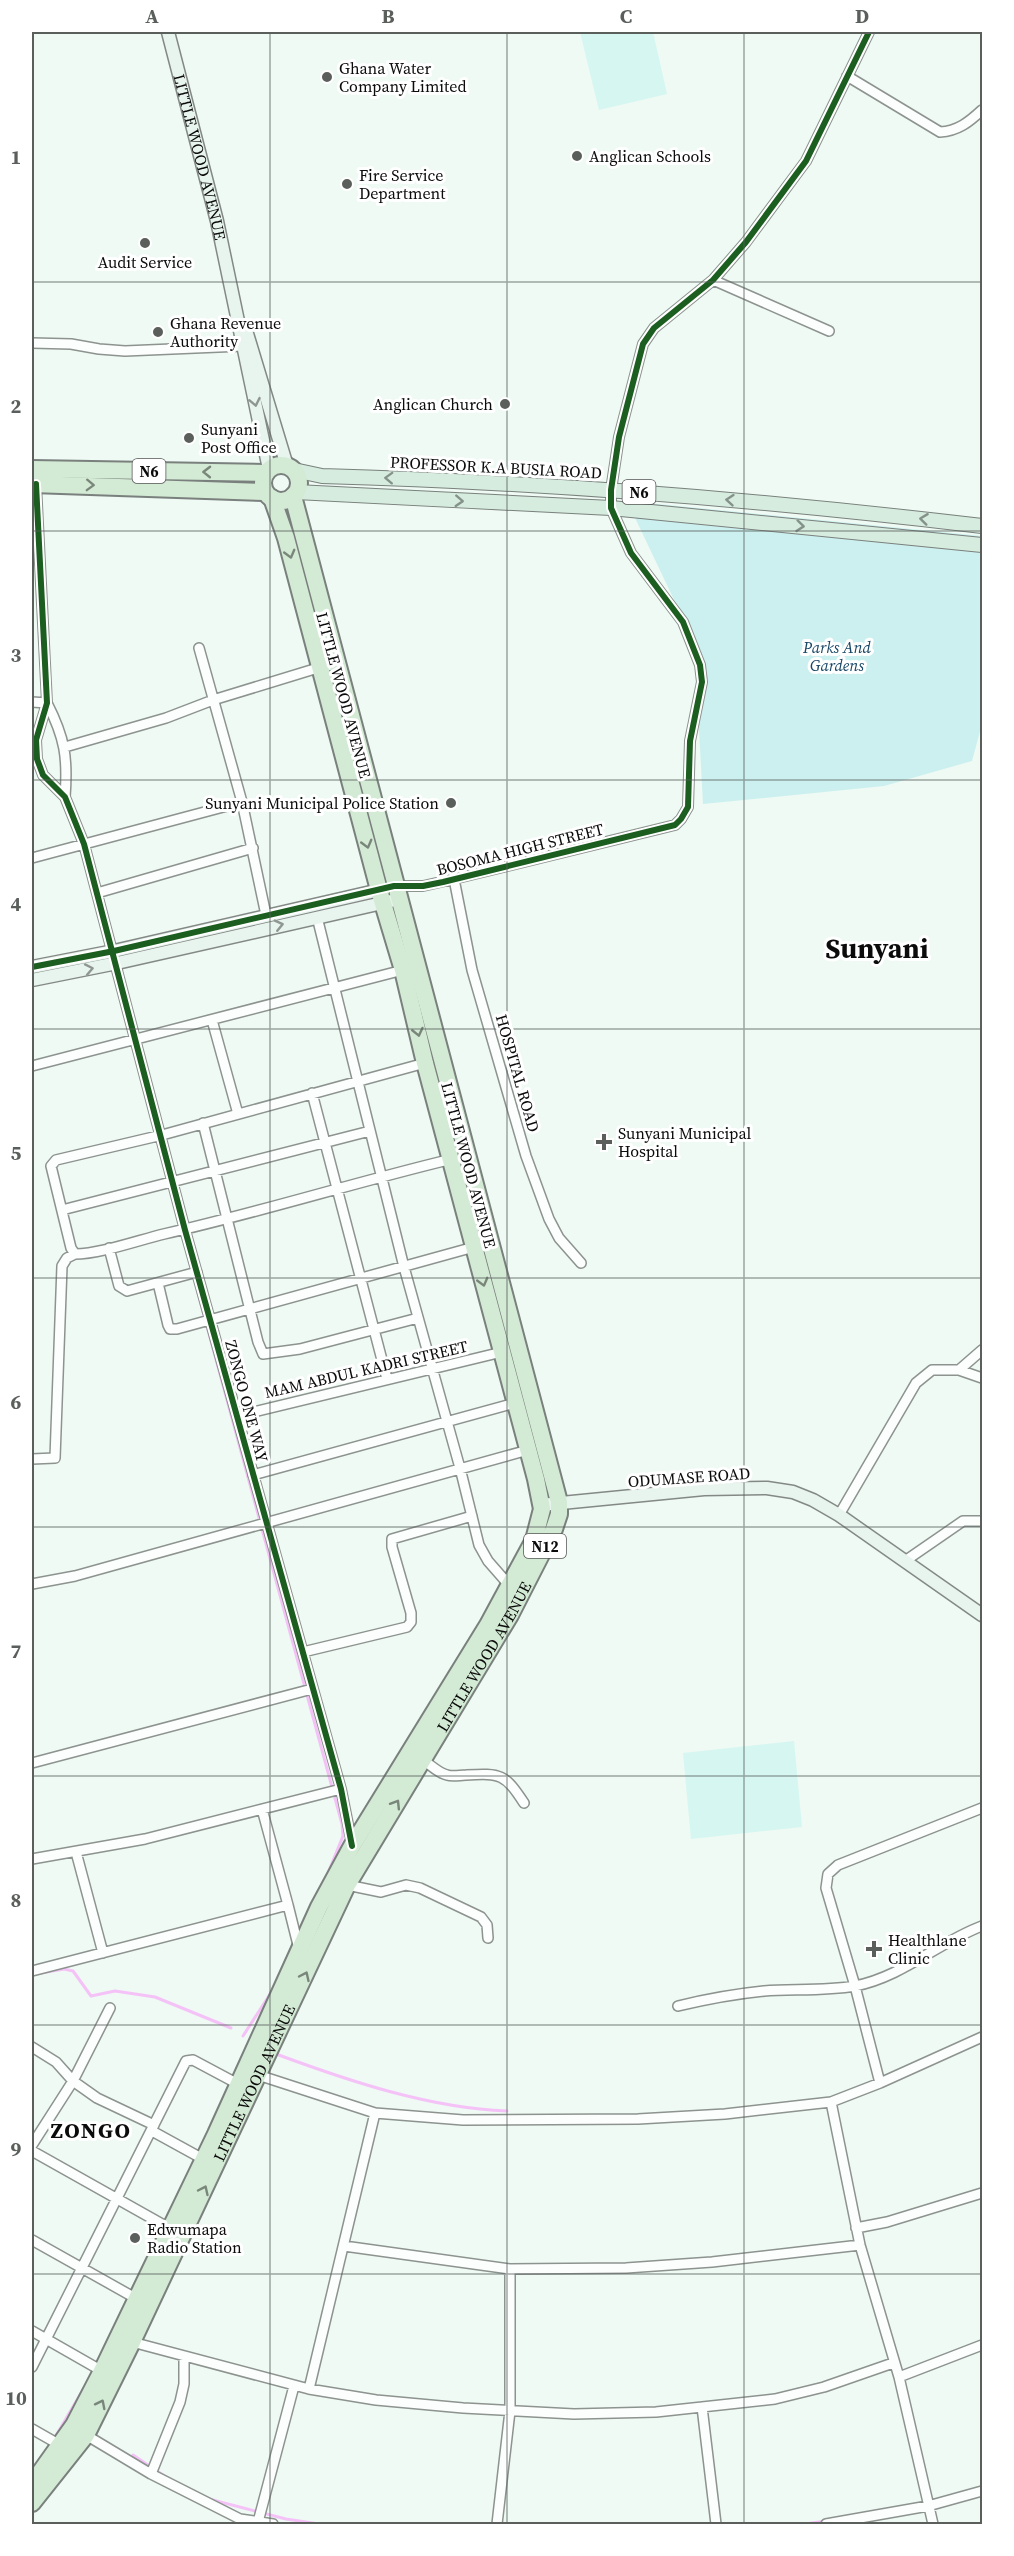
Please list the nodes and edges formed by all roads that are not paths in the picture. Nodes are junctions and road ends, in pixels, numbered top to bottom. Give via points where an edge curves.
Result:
1 (168, 32) edge
2 (869, 32) edge
3 (848, 76) junction
4 (982, 110) edge
5 (713, 280) junction
6 (231, 283) junction
7 (829, 331) dead end
8 (32, 343) edge
9 (242, 346) junction
10 (291, 468) junction
11 (267, 471) junction
12 (33, 479) edge
13 (611, 490) junction
14 (294, 494) junction
15 (269, 495) junction
16 (611, 508) junction
17 (982, 526) edge
18 (982, 545) edge
19 (36, 600) edge
20 (199, 648) dead end
21 (329, 666) junction
22 (213, 700) junction
23 (32, 702) edge
24 (47, 703) junction
25 (65, 747) junction
26 (34, 759) edge
27 (65, 797) junction
28 (243, 802) junction
29 (84, 844) junction
30 (253, 848) junction
31 (32, 858) edge
32 (454, 879) junction
33 (97, 892) junction
34 (389, 894) junction
35 (266, 915) junction
36 (317, 917) junction
37 (115, 957) junction
38 (32, 967) edge
39 (403, 970) junction
40 (32, 980) edge
41 (334, 988) junction
42 (212, 1020) junction
43 (136, 1040) junction
44 (425, 1063) junction
45 (32, 1066) edge
46 (357, 1081) junction
47 (440, 1083) junction
48 (312, 1094) junction
49 (238, 1114) junction
50 (448, 1115) junction
51 (203, 1124) junction
52 (369, 1131) junction
53 (162, 1135) junction
54 (325, 1142) junction
55 (452, 1159) junction
56 (215, 1169) junction
57 (381, 1176) junction
58 (173, 1181) junction
59 (337, 1188) junction
60 (62, 1210) junction
61 (227, 1219) junction
62 (185, 1230) junction
63 (474, 1247) junction
64 (109, 1248) junction
65 (75, 1254) junction
66 (580, 1263) dead end
67 (404, 1267) junction
68 (197, 1272) junction
69 (362, 1278) junction
70 (158, 1283) junction
71 (250, 1308) junction
72 (418, 1318) junction
73 (210, 1319) junction
74 (375, 1328) junction
75 (982, 1350) edge
76 (502, 1352) junction
77 (432, 1368) junction
78 (959, 1370) junction
79 (982, 1378) edge
80 (387, 1379) junction
81 (515, 1403) junction
82 (237, 1416) junction
83 (447, 1421) junction
84 (528, 1450) junction
85 (32, 1459) edge
86 (460, 1468) junction
87 (253, 1475) junction
88 (559, 1502) junction
89 (541, 1504) junction
90 (839, 1515) junction
91 (472, 1516) junction
92 (266, 1521) junction
93 (982, 1521) edge
94 (905, 1561) junction
95 (32, 1584) edge
96 (509, 1585) junction
97 (982, 1615) edge
98 (303, 1652) junction
99 (312, 1689) junction
100 (423, 1760) junction
101 (32, 1764) edge
102 (341, 1789) junction
103 (524, 1803) dead end
104 (982, 1808) edge
105 (261, 1809) junction
106 (352, 1846) junction
107 (76, 1852) junction
108 (32, 1859) edge
109 (347, 1885) junction
110 (288, 1905) junction
111 (982, 1926) edge
112 (488, 1938) dead end
113 (300, 1951) junction
114 (103, 1953) junction
115 (32, 1971) edge
116 (855, 1986) junction
117 (678, 2006) dead end
118 (111, 2008) dead end
119 (982, 2037) edge
120 (32, 2047) edge
121 (258, 2075) junction
122 (73, 2081) junction
123 (880, 2083) junction
124 (238, 2084) junction
125 (831, 2102) junction
126 (375, 2113) junction
127 (153, 2128) junction
128 (32, 2145) edge
129 (32, 2151) edge
130 (203, 2159) junction
131 (982, 2193) edge
132 (117, 2200) junction
133 (169, 2228) junction
134 (856, 2228) junction
135 (32, 2240) edge
136 (860, 2245) junction
137 (344, 2246) junction
138 (80, 2268) junction
139 (510, 2269) junction
140 (136, 2299) junction
141 (32, 2331) edge
142 (45, 2339) junction
143 (132, 2342) junction
144 (982, 2345) edge
145 (184, 2356) junction
146 (893, 2363) junction
147 (32, 2367) edge
148 (102, 2371) junction
149 (899, 2377) junction
150 (294, 2386) junction
151 (309, 2389) junction
152 (702, 2407) junction
153 (510, 2411) junction
154 (32, 2429) edge
155 (86, 2434) junction
156 (60, 2445) junction
157 (151, 2474) junction
158 (32, 2484) edge
159 (982, 2491) edge
160 (32, 2503) edge
161 (928, 2506) junction
162 (239, 2522) edge
163 (258, 2522) junction
164 (273, 2524) edge
165 (497, 2524) edge
166 (716, 2524) edge
167 (826, 2524) edge
168 (933, 2524) edge

1 - 6 street, LITTLE WOOD AVENUE
2 - 3 street
3 - 4 street via 940,132 966,125
3 - 5 street via 806,161
5 - 7 street
5 - 13 street via 659,323 643,344 619,437
6 - 9 street, LITTLE WOOD AVENUE
6 - 10 street, LITTLE WOOD AVENUE
8 - 9 street via 125,351
9 -> 11 street, LITTLE WOOD AVENUE
10 - 11 highway, N6 via 278,465
13 -> 10 main road, PROFESSOR K.A BUSIA ROAD / N6 via 322,476
10 - 14 highway via 299,483
11 -> 12 highway, N6
11 - 15 highway via 263,482
12 -> 15 highway, N6
12 - 19 street
13 - 16 street
17 -> 13 main road, PROFESSOR K.A BUSIA ROAD / N6
14 - 15 highway, N6 via 283,500
14 -> 16 main road, PROFESSOR K.A BUSIA ROAD / N6
14 - 21 highway, LITTLE WOOD AVENUE / N12
15 -> 21 highway, LITTLE WOOD AVENUE / N12
16 -> 18 main road, PROFESSOR K.A BUSIA ROAD / N6
16 - 32 street, BOSOMA HIGH STREET via 631,553 683,622 700,665 702,682 690,741 688,807 675,825
19 - 24 street
20 - 22 street
21 - 22 street
21 - 34 highway, LITTLE WOOD AVENUE / N12
22 - 25 street
22 - 28 street
23 - 24 street
24 - 25 street
24 - 26 street
25 - 27 street
26 - 27 street via 43,775
27 - 29 street, ZONGO ONE WAY
28 - 29 street
28 - 30 street
29 - 31 street
29 - 33 street, ZONGO ONE WAY
30 - 33 street
30 - 35 street
32 - 34 street, BOSOMA HIGH STREET
32 - 66 street, HOSPITAL ROAD via 472,970 526,1156 549,1219
33 - 37 street, ZONGO ONE WAY
34 - 35 street, BOSOMA HIGH STREET
34 - 36 street, BOSOMA HIGH STREET
34 - 39 highway, LITTLE WOOD AVENUE / N12
34 - 47 highway, LITTLE WOOD AVENUE / N12
35 - 37 street, BOSOMA HIGH STREET
37 -> 36 street, BOSOMA HIGH STREET
36 - 41 street
37 - 38 street, BOSOMA HIGH STREET
40 -> 37 street, BOSOMA HIGH STREET
37 - 43 street, ZONGO ONE WAY
39 - 41 street
39 -> 44 highway, LITTLE WOOD AVENUE / N12
41 - 42 street
41 - 46 street
42 - 43 street
42 - 49 street
43 - 45 street
43 - 53 street, ZONGO ONE WAY
44 - 46 street
44 - 47 highway, LITTLE WOOD AVENUE / N12
46 - 48 street
46 - 52 street
47 - 50 highway, LITTLE WOOD AVENUE / N12
48 - 49 street
48 - 54 street
49 - 51 street
50 - 55 highway, LITTLE WOOD AVENUE / N12
50 - 88 highway, LITTLE WOOD AVENUE / N12
51 - 53 street
51 - 56 street
52 - 54 street
52 - 57 street
53 - 58 street, ZONGO ONE WAY
53 - 60 street via 56,1160 51,1166
54 - 56 street
54 - 59 street
55 - 57 street
55 - 63 highway, LITTLE WOOD AVENUE / N12
56 - 58 street
56 - 61 street
57 - 59 street
57 - 67 street
58 - 60 street
58 - 62 street, ZONGO ONE WAY
59 - 61 street
59 - 69 street
60 - 65 street
61 - 62 street
61 - 71 street
62 - 64 street
62 - 68 street, ZONGO ONE WAY
63 - 67 street
63 -> 76 highway, LITTLE WOOD AVENUE / N12
64 - 65 street
64 - 70 street via 122,1290
65 - 85 street via 62,1266 55,1458
67 - 69 street
67 - 72 street
68 - 70 street
68 - 73 street, ZONGO ONE WAY
69 - 71 street
69 - 74 street
70 - 73 street via 170,1329
71 - 73 street
71 - 74 street via 263,1354 300,1349
72 - 74 street
72 - 77 street
73 - 82 street, ZONGO ONE WAY
74 - 80 street
75 - 78 street
76 - 77 street, MAM ABDUL KADRI STREET
76 - 81 highway, LITTLE WOOD AVENUE / N12
77 - 80 street, MAM ABDUL KADRI STREET
77 - 83 street
78 - 79 street
78 - 90 street via 932,1370 916,1383
80 - 82 street, MAM ABDUL KADRI STREET
81 - 83 street
81 - 84 highway, LITTLE WOOD AVENUE / N12
82 - 87 street, ZONGO ONE WAY
83 - 86 street
83 - 87 street
84 - 86 street
84 - 89 highway, LITTLE WOOD AVENUE / N12
86 - 91 street
86 - 92 street
87 - 92 street, ZONGO ONE WAY
88 - 89 street, ODUMASE ROAD
88 - 90 street, ODUMASE ROAD via 704,1489 767,1488 793,1492
88 - 100 highway, LITTLE WOOD AVENUE / N12 via 554,1529 510,1615
89 - 96 highway, LITTLE WOOD AVENUE / N12 via 541,1520 534,1540
90 - 94 street, ODUMASE ROAD
91 - 96 street via 479,1545
91 - 98 street via 392,1539 411,1613 407,1627
92 - 95 street via 75,1576
92 - 98 street, ZONGO ONE WAY
93 - 94 street via 963,1521
94 - 97 street, ODUMASE ROAD
96 - 106 highway, LITTLE WOOD AVENUE / N12 via 436,1713
98 - 99 street, ZONGO ONE WAY
99 - 101 street
99 - 102 street, ZONGO ONE WAY
100 - 103 street via 449,1776 501,1775
109 -> 100 highway, LITTLE WOOD AVENUE / N12
102 - 105 street
102 - 106 street, ZONGO ONE WAY
104 - 116 street via 837,1865 828,1874 826,1888
105 - 107 street
105 - 110 street
106 - 113 highway, LITTLE WOOD AVENUE / N12
107 - 108 street
107 - 114 street
109 - 112 street via 381,1892 406,1885 420,1888 481,1917 487,1925
121 -> 109 highway, LITTLE WOOD AVENUE / N12
110 - 113 street
110 - 114 street
111 - 116 street via 913,1963
113 - 124 highway, LITTLE WOOD AVENUE / N12
114 - 115 street
116 - 117 street via 715,1997
116 - 123 street
118 - 122 street
119 - 123 street
120 - 122 street via 56,2062
121 - 126 street
143 -> 121 highway, LITTLE WOOD AVENUE / N12
122 - 127 street
122 - 128 street
123 - 125 street
124 - 127 street via 189,2059
124 - 130 highway, LITTLE WOOD AVENUE / N12
125 - 126 street via 638,2119 463,2120
125 - 134 street
126 - 137 street
127 - 130 street
127 - 132 street
129 - 132 street
130 - 133 highway, LITTLE WOOD AVENUE / N12
131 - 134 street
132 - 133 street
132 - 138 street
133 - 140 highway, LITTLE WOOD AVENUE / N12
134 - 136 street
135 - 138 street
136 - 139 street via 626,2268
136 - 146 street
137 - 139 street
137 - 151 street
138 - 140 street
138 - 142 street
139 - 153 street
140 - 148 highway, LITTLE WOOD AVENUE / N12
141 - 142 street
142 - 147 street
142 - 148 street
143 - 145 street
155 -> 143 highway, LITTLE WOOD AVENUE / N12
144 - 149 street
145 - 150 street
145 - 157 street via 180,2402
146 - 149 street
146 - 152 street via 775,2399
148 - 156 highway, LITTLE WOOD AVENUE / N12
149 - 161 street
150 - 151 street
150 - 163 street
151 - 153 street via 376,2400
152 - 153 street via 574,2414
152 - 166 street
153 - 165 street
154 - 156 street
155 - 157 street
155 - 160 highway, LITTLE WOOD AVENUE / N12
156 - 158 highway, LITTLE WOOD AVENUE / N12
157 - 162 street
159 - 161 street
161 - 167 street
161 - 168 street
162 - 163 street
163 - 164 street

